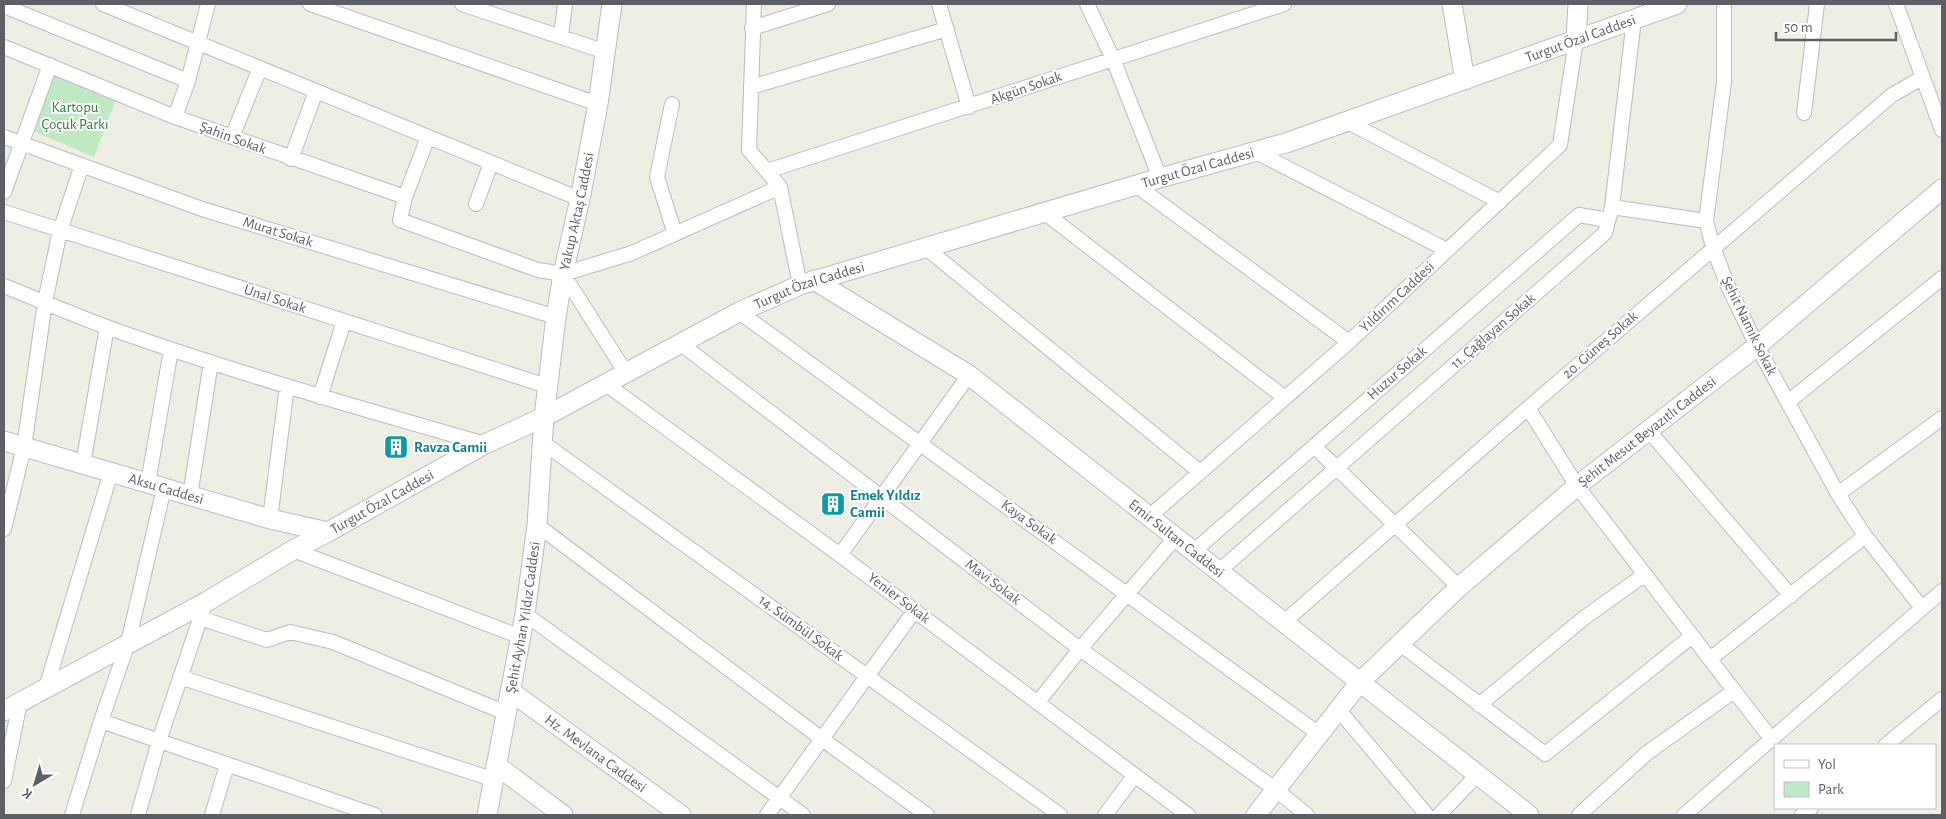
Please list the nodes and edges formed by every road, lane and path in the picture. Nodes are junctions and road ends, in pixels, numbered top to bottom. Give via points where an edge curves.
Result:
1 (103, 4) edge
2 (208, 4) edge
3 (310, 4) edge
4 (462, 4) edge
5 (565, 4) edge
6 (612, 4) edge
7 (754, 4) edge
8 (828, 4) edge
9 (939, 4) edge
10 (1087, 4) edge
11 (1284, 4) edge
12 (1452, 4) edge
13 (1578, 4) edge
14 (1677, 4) edge
15 (1724, 4) edge
16 (1817, 4) edge
17 (1896, 4) edge
18 (4, 6) edge
19 (492, 8) edge
20 (1634, 19) junction
21 (752, 28) junction
22 (946, 29) junction
23 (561, 36) junction
24 (1576, 40) junction
25 (199, 43) junction
26 (4, 46) edge
27 (606, 52) junction
28 (1113, 59) junction
29 (50, 65) junction
30 (260, 68) junction
31 (1922, 78) junction
32 (1465, 80) junction
33 (188, 81) junction
34 (751, 87) junction
35 (316, 91) junction
36 (598, 104) junction
37 (672, 104) dead end
38 (969, 107) junction
39 (1938, 107) edge
40 (1804, 113) dead end
41 (176, 117) junction
42 (1348, 122) junction
43 (1942, 130) edge
44 (4, 137) edge
45 (232, 137) junction
46 (428, 137) junction
47 (20, 143) junction
48 (1256, 152) junction
49 (291, 159) junction
50 (491, 163) junction
51 (82, 165) junction
52 (767, 171) junction
53 (1160, 178) junction
54 (1137, 186) junction
55 (780, 187) junction
56 (1942, 189) edge
57 (4, 192) edge
58 (405, 197) junction
59 (580, 199) junction
60 (1500, 202) junction
61 (476, 204) dead end
62 (4, 212) edge
63 (1045, 213) junction
64 (1610, 214) junction
65 (1706, 221) junction
66 (60, 230) junction
67 (675, 234) junction
68 (1714, 247) junction
69 (926, 248) junction
70 (1447, 250) junction
71 (563, 274) junction
72 (1942, 278) edge
73 (807, 282) junction
74 (4, 286) edge
75 (45, 302) junction
76 (739, 312) junction
77 (556, 317) junction
78 (344, 321) junction
79 (107, 327) junction
80 (1349, 342) junction
81 (681, 344) junction
82 (1757, 346) junction
83 (172, 350) junction
84 (211, 362) junction
85 (626, 373) junction
86 (969, 374) junction
87 (606, 384) junction
88 (287, 386) junction
89 (547, 386) junction
90 (320, 397) junction
91 (1285, 398) junction
92 (1788, 402) junction
93 (1528, 408) junction
94 (544, 417) junction
95 (1942, 418) edge
96 (1648, 430) junction
97 (4, 441) edge
98 (542, 442) junction
99 (920, 443) junction
100 (485, 444) junction
101 (1314, 446) junction
102 (24, 447) junction
103 (83, 464) junction
104 (1337, 469) junction
105 (111, 472) junction
106 (1200, 472) junction
107 (156, 485) junction
108 (1577, 486) junction
109 (1838, 494) junction
110 (190, 496) junction
111 (881, 496) junction
112 (1150, 516) junction
113 (270, 519) junction
114 (537, 525) junction
115 (1395, 525) junction
116 (4, 529) edge
117 (328, 532) junction
118 (1865, 536) junction
119 (1176, 537) junction
120 (293, 550) junction
121 (1194, 551) junction
122 (840, 555) junction
123 (1219, 571) junction
124 (1644, 574) junction
125 (1459, 587) junction
126 (1942, 590) edge
127 (1128, 594) junction
128 (1791, 596) junction
129 (1922, 608) junction
130 (203, 610) junction
131 (915, 610) junction
132 (525, 614) junction
133 (1284, 622) junction
134 (1692, 636) junction
135 (521, 637) junction
136 (128, 642) junction
137 (1400, 644) junction
138 (1080, 649) junction
139 (1710, 660) junction
140 (867, 676) junction
141 (180, 677) junction
142 (1360, 682) junction
143 (46, 688) junction
144 (510, 691) junction
145 (1734, 691) junction
146 (1942, 699) edge
147 (20, 702) junction
148 (1038, 702) junction
149 (1479, 705) junction
150 (1338, 709) junction
151 (4, 711) edge
152 (506, 713) junction
153 (101, 721) junction
154 (1319, 734) junction
155 (822, 739) junction
156 (1772, 740) junction
157 (159, 741) junction
158 (1887, 744) edge
159 (227, 764) junction
160 (495, 772) junction
161 (1477, 774) junction
162 (1135, 775) junction
163 (4, 781) edge
164 (1275, 789) junction
165 (779, 798) junction
166 (345, 811) edge
167 (72, 815) edge
168 (138, 815) edge
169 (212, 815) edge
170 (374, 815) edge
171 (487, 815) edge
172 (563, 815) edge
173 (681, 815) edge
174 (766, 815) edge
175 (803, 815) edge
176 (927, 815) edge
177 (1060, 815) edge
178 (1105, 815) edge
179 (1188, 815) edge
180 (1256, 815) edge
181 (1308, 815) edge
182 (1427, 815) edge
183 (1439, 815) edge
184 (1529, 815) edge
185 (1579, 815) edge
186 (1684, 815) edge

1 - 25 street
2 - 25 street
3 - 36 street
4 - 19 street
5 - 23 street
6 - 27 street, Yakup Aktaş Caddesi
7 - 21 street
8 - 21 street
9 - 22 street
10 - 28 street
11 - 28 street, Akgün Sokak
12 - 32 street
13 - 24 street
14 - 20 street, Turgut Özal Caddesi
15 - 65 street, Şehit Namık Sokak via 1724,82
16 - 40 street
17 - 31 street
18 - 33 street
19 - 23 street
20 - 24 street, Turgut Özal Caddesi
20 - 64 street, 11. Çağlayan Sokak
21 - 34 street
22 - 34 street
22 - 38 street
23 - 27 street
24 - 32 street, Turgut Özal Caddesi
24 - 60 street, Yıldırım Caddesi via 1560,145
25 - 30 street
25 - 33 street
26 - 29 street, Şahin Sokak
27 - 36 street, Yakup Aktaş Caddesi
28 - 38 street, Akgün Sokak
28 - 53 street
29 - 41 street, Şahin Sokak
29 - 47 street
30 - 35 street
30 - 45 street
31 - 39 street
31 - 68 street, 20. Güneş Sokak via 1892,95
32 - 42 street, Turgut Özal Caddesi
33 - 41 street
34 - 52 street via 749,150
35 - 46 street
35 - 49 street
36 - 59 street, Yakup Aktaş Caddesi
37 - 67 street via 657,177
38 - 52 street, Akgün Sokak
39 - 43 street
41 - 45 street, Şahin Sokak
42 - 48 street, Turgut Özal Caddesi
42 - 60 street
44 - 47 street, Murat Sokak
45 - 49 street, Şahin Sokak
46 - 50 street
46 - 58 street
47 - 51 street, Murat Sokak
47 - 57 street
48 - 53 street, Turgut Özal Caddesi
48 - 70 street
49 - 58 street, Şahin Sokak
50 - 59 street
50 - 61 street
51 - 66 street
51 - 77 street, Murat Sokak via 202,209
52 - 55 street
53 - 54 street, Turgut Özal Caddesi
54 - 63 street, Turgut Özal Caddesi
54 - 80 street
55 - 67 street
55 - 73 street
56 - 82 street, Şehit Mesut Beyazıtlı Caddesi
58 - 71 street via 400,220 538,270
59 - 71 street, Yakup Aktaş Caddesi
60 - 70 street, Yıldırım Caddesi
62 - 66 street, Ünal Sokak
63 - 69 street, Turgut Özal Caddesi
63 - 91 street
64 - 65 street
64 - 101 street, Huzur Sokak via 1579,215
64 - 104 street, 11. Çağlayan Sokak via 1605,233
65 - 68 street, Şehit Namık Sokak
66 - 75 street
66 - 78 street, Ünal Sokak
67 - 71 street via 632,253
68 - 82 street, Şehit Namık Sokak via 1727,284
68 - 93 street, 20. Güneş Sokak
69 - 73 street, Turgut Özal Caddesi
69 - 106 street
70 - 80 street, Yıldırım Caddesi
71 - 77 street, Yakup Aktaş Caddesi
71 - 85 street
72 - 92 street
73 - 76 street, Turgut Özal Caddesi
73 - 86 street, Emir Sultan Caddesi
74 - 75 street
75 - 79 street
75 - 102 street
76 - 81 street, Turgut Özal Caddesi
76 - 99 street, Kaya Sokak
77 - 89 street, Yakup Aktaş Caddesi
78 - 89 street, Ünal Sokak
78 - 90 street
79 - 83 street
79 - 103 street
80 - 91 street, Yıldırım Caddesi
81 - 85 street, Turgut Özal Caddesi
81 - 111 street, Mavi Sokak
82 - 92 street, Şehit Namık Sokak
82 - 96 street, Şehit Mesut Beyazıtlı Caddesi
83 - 84 street
83 - 107 street
84 - 88 street
84 - 110 street
85 - 87 street, Turgut Özal Caddesi
86 - 99 street
86 - 112 street, Emir Sultan Caddesi
87 - 94 street, Turgut Özal Caddesi
87 - 122 street, Yenier Sokak
88 - 90 street
88 - 113 street
89 - 94 street, Yakup Aktaş Caddesi
90 - 100 street
91 - 106 street, Yıldırım Caddesi
92 - 109 street, Şehit Namık Sokak
93 - 108 street
93 - 115 street, 20. Güneş Sokak
94 - 98 street, Şehit Ayhan Yıldız Caddesi
94 - 100 street, Turgut Özal Caddesi
95 - 109 street
96 - 108 street, Şehit Mesut Beyazıtlı Caddesi
96 - 128 street
97 - 102 street, Aksu Caddesi
98 - 114 street, Şehit Ayhan Yıldız Caddesi
98 - 140 street, 14. Sümbül Sokak
99 - 111 street
99 - 127 street, Kaya Sokak
100 - 117 street, Turgut Özal Caddesi
101 - 104 street
101 - 121 street, Huzur Sokak
102 - 103 street, Aksu Caddesi
102 - 116 street
103 - 105 street, Aksu Caddesi
104 - 115 street
104 - 123 street, 11. Çağlayan Sokak
105 - 107 street, Aksu Caddesi
105 - 143 street
106 - 112 street, Yıldırım Caddesi
107 - 110 street, Aksu Caddesi
107 - 136 street
108 - 124 street
108 - 125 street, Şehit Mesut Beyazıtlı Caddesi
109 - 118 street, Şehit Namık Sokak
110 - 113 street, Aksu Caddesi
111 - 122 street
111 - 138 street, Mavi Sokak
112 - 119 street, Emir Sultan Caddesi
113 - 117 street, Aksu Caddesi
114 - 132 street, Şehit Ayhan Yıldız Caddesi
114 - 155 street
115 - 125 street
115 - 133 street, 20. Güneş Sokak
117 - 120 street, Turgut Özal Caddesi
118 - 128 street
118 - 129 street, Şehit Namık Sokak
119 - 121 street, Emir Sultan Caddesi
119 - 127 street
120 - 130 street, Turgut Özal Caddesi
120 - 135 street
121 - 123 street, Emir Sultan Caddesi
122 - 131 street, Yenier Sokak
123 - 133 street, Emir Sultan Caddesi
124 - 134 street
124 - 149 street via 1584,618
125 - 137 street, Şehit Mesut Beyazıtlı Caddesi
126 - 129 street
127 - 138 street
127 - 154 street, Kaya Sokak
128 - 139 street
129 - 156 street
130 - 136 street, Turgut Özal Caddesi
130 - 141 street
130 - 152 street via 267,640 290,632 333,642
131 - 140 street
131 - 148 street, Yenier Sokak
132 - 135 street, Şehit Ayhan Yıldız Caddesi
132 - 165 street
133 - 142 street, Emir Sultan Caddesi
134 - 139 street
134 - 149 street via 1545,754
135 - 144 street, Şehit Ayhan Yıldız Caddesi
136 - 143 street, Turgut Özal Caddesi
136 - 153 street
137 - 142 street, Şehit Mesut Beyazıtlı Caddesi
137 - 149 street
138 - 148 street
138 - 164 street, Mavi Sokak
139 - 145 street
140 - 155 street
140 - 177 street, 14. Sümbül Sokak
141 - 157 street
141 - 160 street
142 - 150 street, Şehit Mesut Beyazıtlı Caddesi
142 - 161 street, Emir Sultan Caddesi
143 - 147 street, Turgut Özal Caddesi
144 - 152 street, Şehit Ayhan Yıldız Caddesi
144 - 173 street, Hz. Mevlana Caddesi
145 - 156 street
145 - 185 street via 1647,753
146 - 158 street
147 - 151 street, Turgut Özal Caddesi
147 - 163 street
148 - 162 street, Yenier Sokak
150 - 154 street, Şehit Mesut Beyazıtlı Caddesi
150 - 182 street
152 - 160 street, Şehit Ayhan Yıldız Caddesi
153 - 157 street
153 - 167 street
154 - 164 street, Şehit Mesut Beyazıtlı Caddesi
155 - 165 street
155 - 176 street
156 - 186 street
157 - 159 street
157 - 168 street
159 - 166 street
159 - 169 street
160 - 171 street, Şehit Ayhan Yıldız Caddesi
160 - 172 street
161 - 183 street
161 - 184 street, Emir Sultan Caddesi
162 - 178 street
162 - 179 street, Yenier Sokak
164 - 180 street, Şehit Mesut Beyazıtlı Caddesi
164 - 181 street, Mavi Sokak
165 - 174 street
165 - 175 street
166 - 170 street

